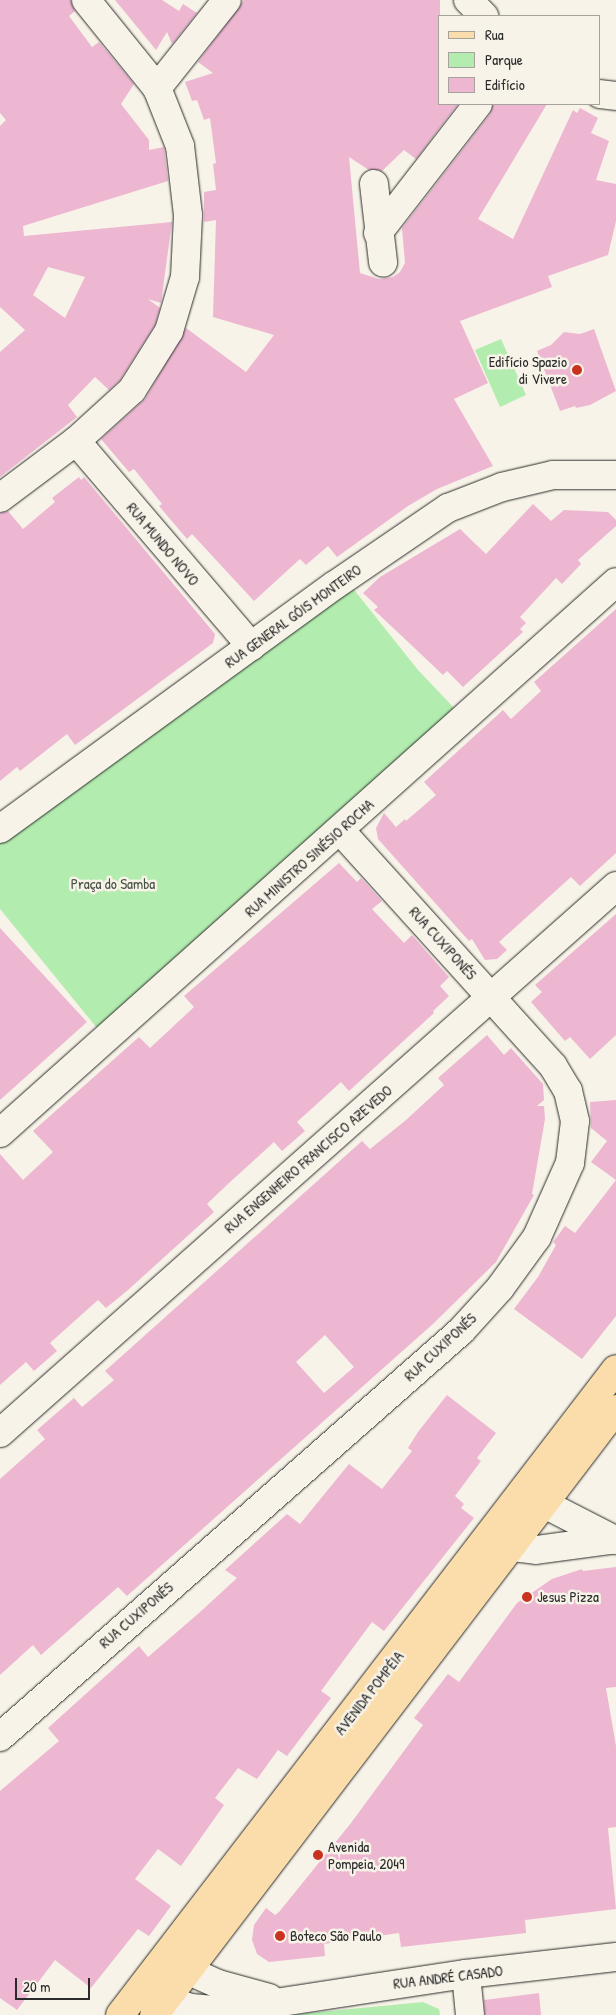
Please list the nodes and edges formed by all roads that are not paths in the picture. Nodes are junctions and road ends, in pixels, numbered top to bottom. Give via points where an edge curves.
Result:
1 (86, 0) edge
2 (227, 0) edge
3 (468, 0) edge
4 (483, 15) edge
5 (156, 88) junction
6 (601, 94) edge
7 (616, 96) edge
8 (477, 105) edge
9 (374, 184) dead end
10 (378, 234) junction
11 (383, 262) dead end
12 (76, 441) junction
13 (616, 476) edge
14 (0, 498) edge
15 (616, 582) edge
16 (251, 646) junction
17 (0, 829) edge
18 (340, 830) junction
19 (616, 886) edge
20 (492, 998) junction
21 (0, 1133) edge
22 (616, 1369) edge
23 (616, 1409) edge
24 (0, 1433) edge
25 (533, 1499) junction
26 (615, 1539) edge
27 (502, 1540) junction
28 (0, 1737) edge
29 (616, 1957) edge
30 (163, 1959) junction
31 (189, 1971) junction
32 (466, 1974) junction
33 (139, 1990) junction
34 (280, 2000) junction
35 (160, 2008) edge
36 (120, 2015) edge
37 (470, 2015) edge

1 - 5 street
2 - 5 street
3 - 4 street
5 - 12 street via 180,146 188,215 185,277 169,331 150,366 132,390
6 - 7 street
8 - 10 street
9 - 10 street
10 - 11 street
12 - 14 street
12 - 16 street, RUA MUNDO NOVO
13 - 16 street, RUA GENERAL GÓIS MONTEIRO via 553,475 502,486 448,508
15 - 18 street, RUA MINISTRO SINÉSIO ROCHA
16 - 17 street, RUA GENERAL GÓIS MONTEIRO
18 - 20 street, RUA CUXIPONÉS
18 - 21 street, RUA MINISTRO SINÉSIO ROCHA
19 - 20 street, RUA ENGENHEIRO FRANCISCO AZEVEDO
20 - 24 street, RUA ENGENHEIRO FRANCISCO AZEVEDO
20 - 28 street, RUA CUXIPONÉS via 553,1066 568,1091 575,1121 570,1162 537,1237 500,1288 461,1331
22 - 25 main road, AVENIDA POMPÉIA
23 - 25 main road, AVENIDA POMPÉIA
25 - 26 street
25 - 27 main road, AVENIDA POMPÉIA
26 - 27 street via 555,1550
27 - 30 main road, AVENIDA POMPÉIA
27 - 31 main road, AVENIDA POMPÉIA
29 - 32 street, RUA ANDRÉ CASADO
30 - 31 street, RUA ANDRÉ CASADO
30 - 33 main road, AVENIDA POMPÉIA
31 - 34 street, RUA ANDRÉ CASADO via 241,1993
31 - 35 main road, AVENIDA POMPÉIA
32 - 34 street, RUA ANDRÉ CASADO
32 - 37 street
33 - 35 street, RUA ANDRÉ CASADO
33 - 36 main road, AVENIDA POMPÉIA
34 - 35 street, RUA ANDRÉ CASADO via 224,2011

